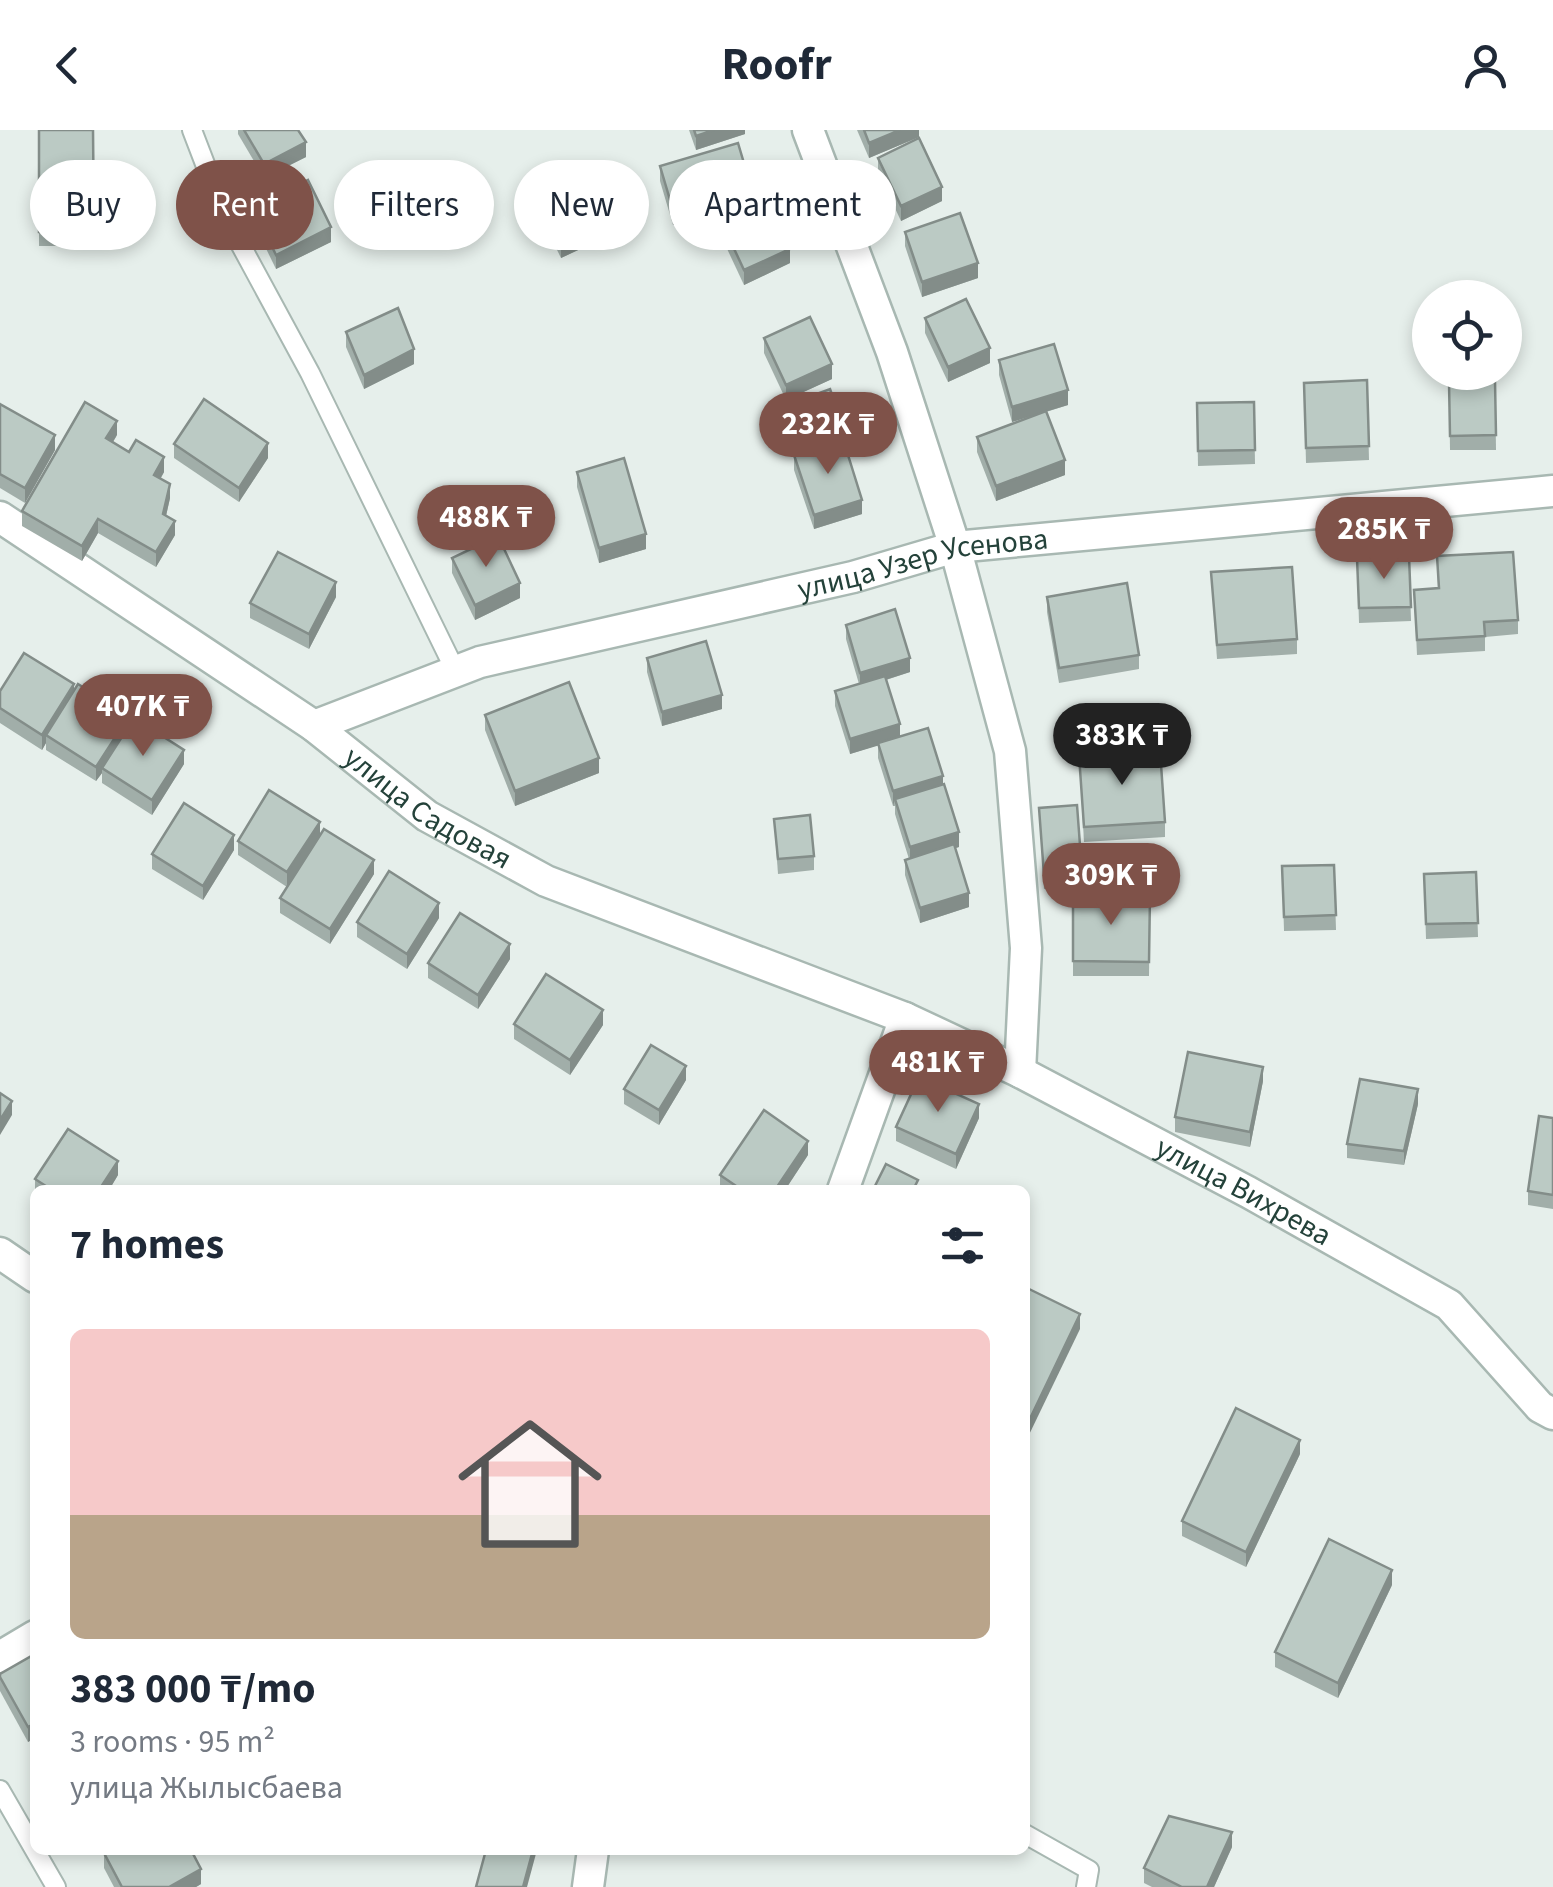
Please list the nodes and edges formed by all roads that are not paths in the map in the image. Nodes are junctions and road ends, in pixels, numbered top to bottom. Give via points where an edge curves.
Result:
1 (192, 130) edge
2 (808, 130) edge
3 (1553, 491) edge
4 (0, 517) edge
5 (955, 546) junction
6 (457, 674) junction
7 (314, 726) junction
8 (903, 1017) junction
9 (1020, 1072) junction
10 (844, 1185) edge
11 (0, 1253) edge
12 (30, 1274) edge
13 (1553, 1414) edge
14 (30, 1639) edge
15 (0, 1657) edge
16 (0, 1790) edge
17 (1030, 1837) edge
18 (30, 1842) edge
19 (38, 1855) edge
20 (592, 1855) edge
21 (56, 1887) edge
22 (588, 1887) edge
23 (1086, 1887) edge

1 - 6 lane via 225,216
2 - 5 street via 892,352
3 - 5 street, улица Узер Усенова
4 - 7 street, улица Садовая
5 - 6 street, улица Узер Усенова via 480,662
5 - 9 street via 1010,751 1026,948
6 - 7 street, улица Узер Усенова
7 - 8 street, улица Садовая via 427,816 546,881
8 - 9 street, улица Вихрева
8 - 10 street
9 - 13 street, улица Вихрева via 1449,1305
11 - 12 street
14 - 15 street
16 - 18 lane
17 - 23 lane via 1090,1870
19 - 21 lane
20 - 22 street

